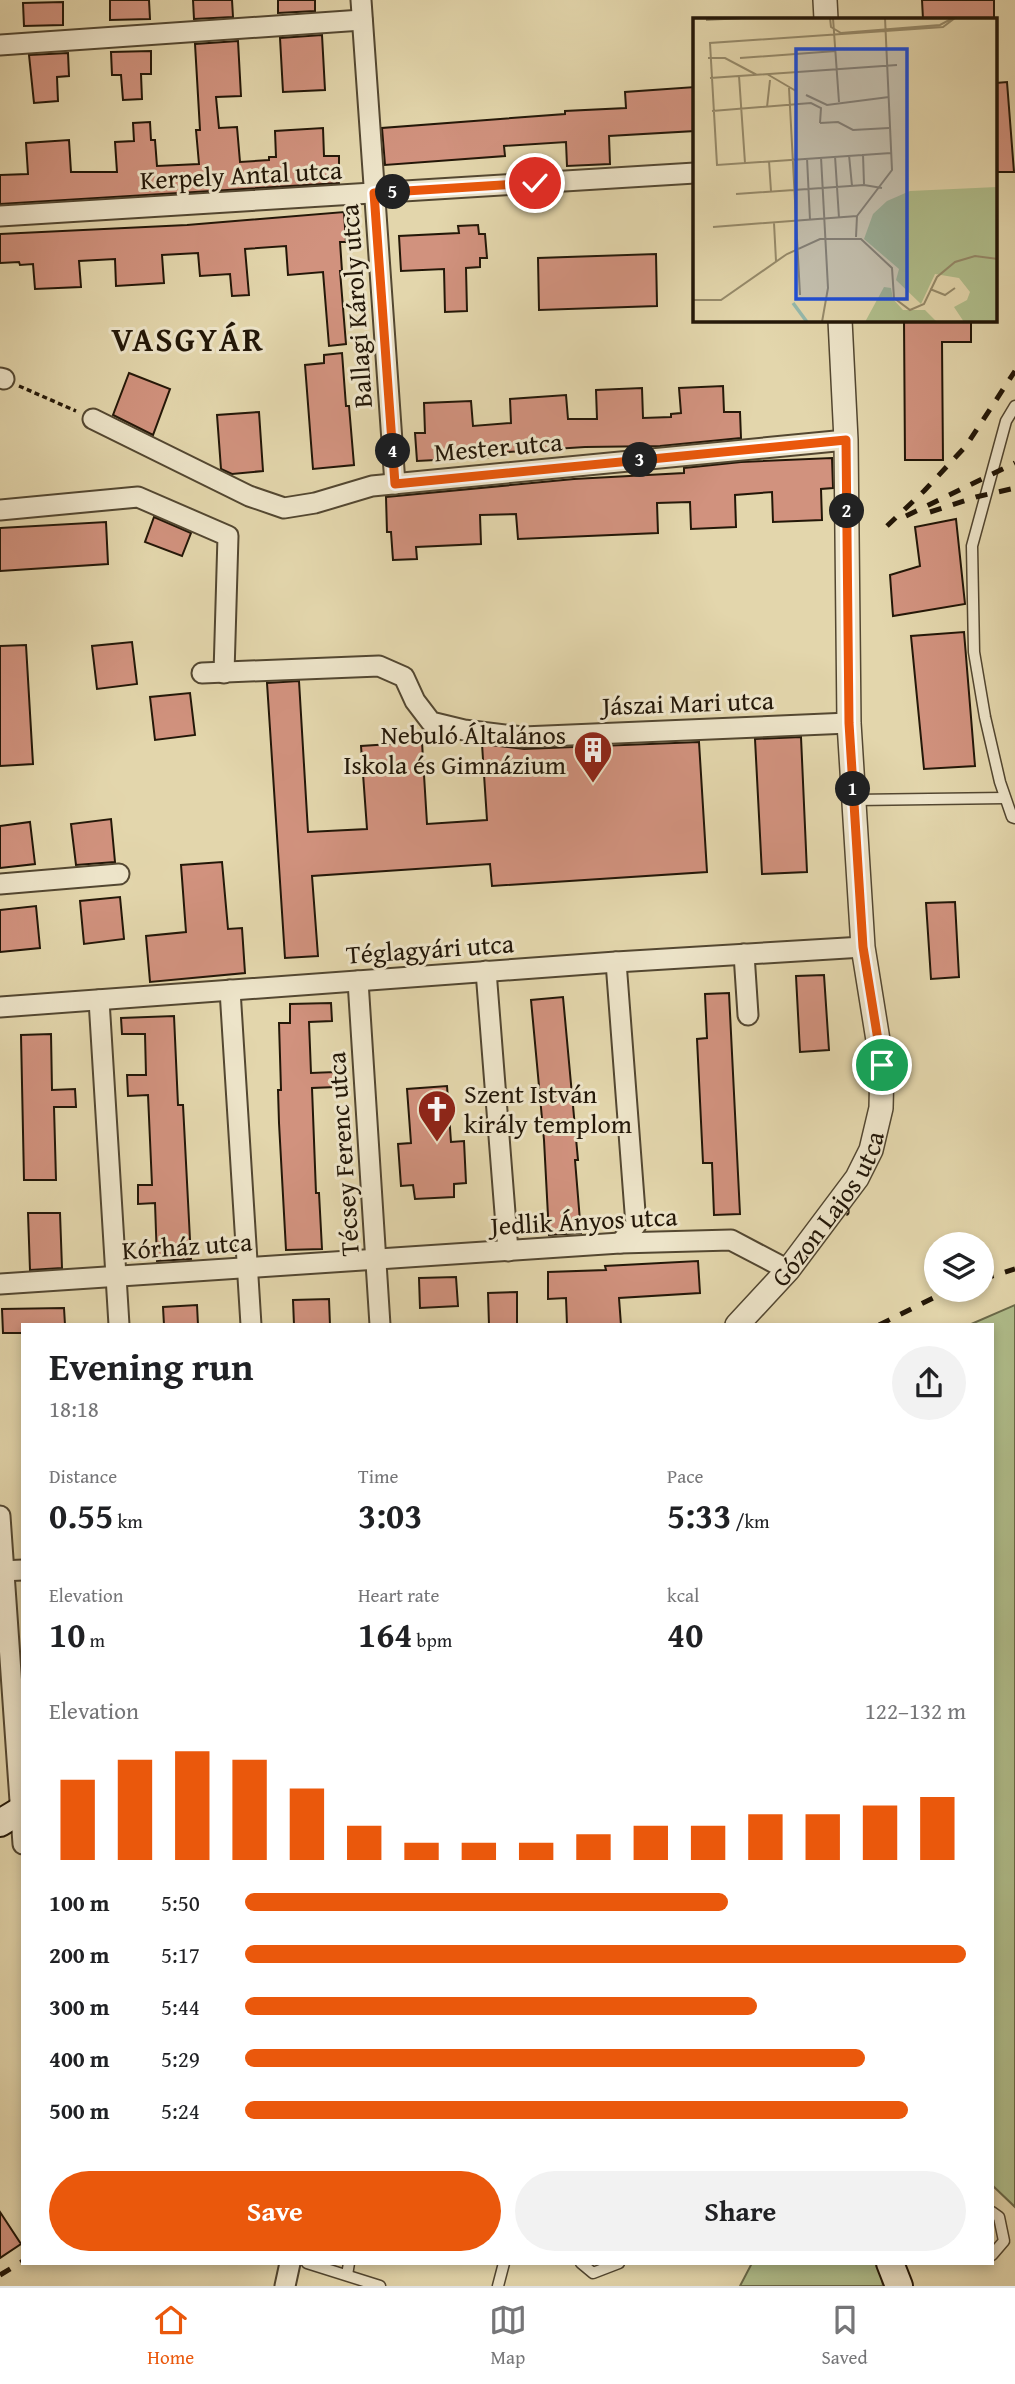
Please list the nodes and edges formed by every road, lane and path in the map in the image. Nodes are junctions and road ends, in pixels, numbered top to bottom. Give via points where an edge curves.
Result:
1 (361, 0) edge
2 (825, 0) edge
3 (825, 18) edge
4 (362, 20) junction
5 (0, 45) edge
6 (693, 173) edge
7 (374, 193) junction
8 (0, 216) edge
9 (840, 322) edge
10 (2, 379) edge
11 (1015, 406) edge
12 (93, 419) joint
13 (846, 440) junction
14 (395, 484) junction
15 (0, 510) edge
16 (202, 673) dead end
17 (223, 673) junction
18 (849, 723) junction
19 (1005, 798) junction
20 (854, 800) junction
21 (1015, 818) edge
22 (119, 874) dead end
23 (0, 884) edge
24 (863, 947) junction
25 (744, 954) junction
26 (616, 962) junction
27 (486, 971) junction
28 (358, 981) junction
29 (230, 990) junction
30 (99, 1000) junction
31 (0, 1007) edge
32 (748, 1015) dead end
33 (620, 1243) junction
34 (508, 1251) junction
35 (377, 1260) junction
36 (249, 1268) junction
37 (788, 1270) junction
38 (116, 1277) junction
39 (0, 1284) edge
40 (119, 1323) edge
41 (251, 1323) edge
42 (380, 1323) edge
43 (739, 1323) edge
44 (0, 1516) edge
45 (9, 1571) edge
46 (15, 1814) edge
47 (21, 1836) edge
48 (994, 2213) edge
49 (994, 2253) edge
50 (290, 2265) edge
51 (314, 2265) edge
52 (349, 2265) edge
53 (503, 2265) edge
54 (583, 2265) edge
55 (615, 2265) edge
56 (891, 2265) edge
57 (347, 2275) junction
58 (364, 2283) edge
59 (285, 2286) edge
60 (380, 2286) edge
61 (498, 2286) edge
62 (899, 2286) edge

1 - 4 street, Ballagi Károly utca
2 - 3 street
4 - 5 street
4 - 7 street, Ballagi Károly utca
6 - 7 street, Kerpely Antal utca
7 - 8 street, Kerpely Antal utca
7 - 14 street, Ballagi Károly utca
9 - 13 street, Gózon Lajos utca
10 - 12 path
11 - 19 lane via 1006,421 972,546 974,652
12 - 14 street, Mester utca via 249,496 284,508
13 - 14 street, Mester utca
13 - 18 street, Gózon Lajos utca
15 - 17 street via 138,497 228,536
16 - 17 street, Jászai Mari utca
17 - 18 street, Jászai Mari utca via 380,666 404,677 431,722 523,737
18 - 20 street, Gózon Lajos utca
19 - 20 lane
19 - 21 lane
20 - 24 street, Gózon Lajos utca
22 - 23 street
24 - 25 street, Téglagyári utca
24 - 37 street, Gózon Lajos utca via 882,1065 881,1108 871,1150 856,1178
25 - 26 street, Téglagyári utca
25 - 32 street
26 - 27 street, Téglagyári utca
26 - 33 street via 636,1225
27 - 28 street, Téglagyári utca
27 - 34 street
28 - 29 street, Téglagyári utca
28 - 35 street, Técsey Ferenc utca
29 - 30 street, Téglagyári utca
29 - 36 street
30 - 31 street, Téglagyári utca
30 - 38 street
33 - 34 street, Jedlik Ányos utca
33 - 37 street, Jedlik Ányos utca via 731,1240
34 - 35 street, Jedlik Ányos utca
35 - 36 street, Kórház utca
35 - 42 street, Técsey Ferenc utca
36 - 38 street, Kórház utca
36 - 41 street
37 - 43 street, Gózon Lajos utca
38 - 39 street, Kórház utca
38 - 40 street
44 - 45 street
45 - 46 street
46 - 47 street
48 - 49 lane via 1004,2241
50 - 59 street
51 - 57 lane
52 - 57 lane
53 - 61 lane
54 - 55 lane via 593,2273
56 - 62 main road
57 - 58 lane
58 - 60 lane

